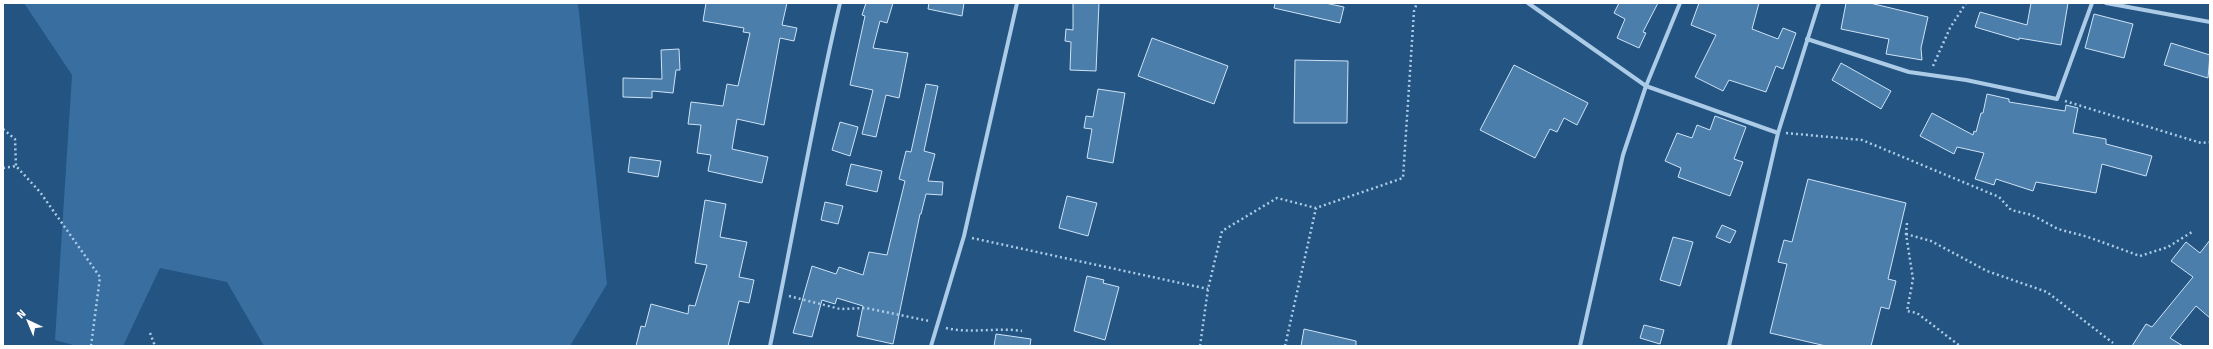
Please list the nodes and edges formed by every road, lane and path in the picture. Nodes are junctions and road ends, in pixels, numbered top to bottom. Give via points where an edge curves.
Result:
1 (840, 3) edge
2 (1017, 3) edge
3 (1417, 3) edge
4 (1528, 3) edge
5 (1680, 3) edge
6 (1819, 3) edge
7 (1966, 3) edge
8 (2092, 3) edge
9 (2106, 3) edge
10 (2210, 22) edge
11 (1807, 39) junction
12 (1929, 76) junction
13 (1646, 86) junction
14 (2057, 99) junction
15 (3, 129) edge
16 (1778, 132) junction
17 (2210, 142) edge
18 (16, 166) junction
19 (3, 168) edge
20 (1316, 208) junction
21 (1907, 223) dead end
22 (2192, 232) dead end
23 (1906, 234) junction
24 (964, 236) junction
25 (1208, 289) junction
26 (781, 293) junction
27 (936, 322) junction
28 (1022, 331) dead end
29 (150, 333) dead end
30 (2113, 343) dead end
31 (91, 346) edge
32 (155, 346) edge
33 (770, 346) edge
34 (931, 346) edge
35 (1200, 346) edge
36 (1285, 346) edge
37 (1580, 346) edge
38 (1729, 346) edge
39 (1960, 346) edge

1 - 26 street via 822,78
2 - 24 street
3 - 20 path via 1414,11 1404,178
4 - 13 street
5 - 13 street
6 - 11 street
7 - 12 path via 1950,28
8 - 14 street
9 - 10 street
11 - 12 street
11 - 16 street
12 - 14 street via 1966,80
13 - 16 street
13 - 37 street via 1615,185
14 - 17 path via 2201,142
15 - 18 path via 15,140
16 - 22 path via 1862,140 1999,197 2011,210 2032,215 2058,229 2140,256 2168,247
16 - 38 street
18 - 19 path
18 - 31 path via 40,192 100,277
20 - 25 path via 1277,198 1222,231
20 - 36 path
21 - 23 path
23 - 30 path via 1931,241 1987,271 2047,292
23 - 39 path via 1913,279 1907,311 1917,313
24 - 25 path
24 - 27 street
25 - 35 path
26 - 27 path via 840,309 866,308
26 - 33 street
27 - 28 path via 942,327 955,330 1006,328
27 - 34 street
29 - 32 path

